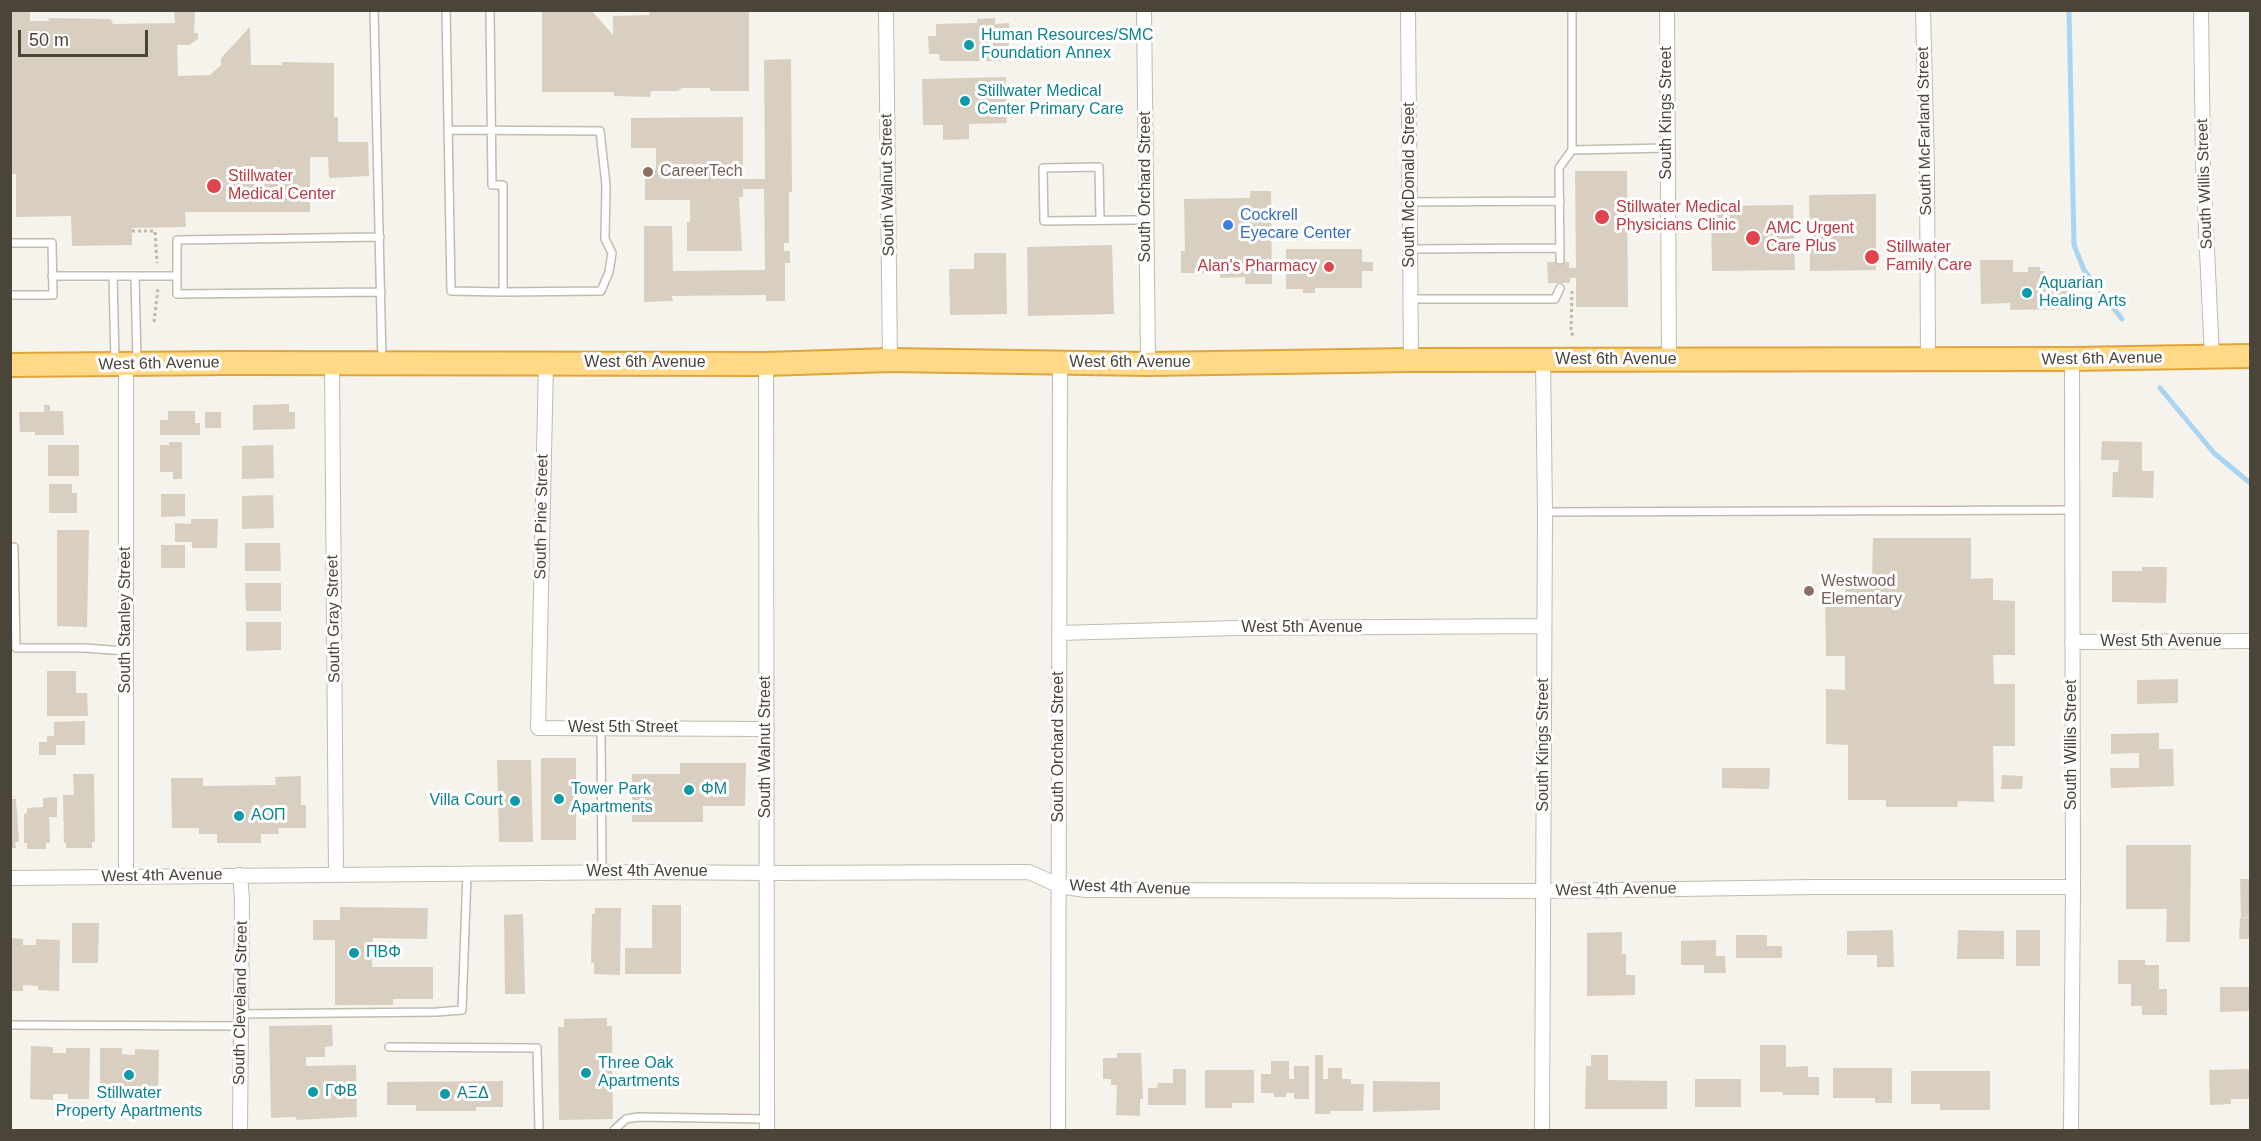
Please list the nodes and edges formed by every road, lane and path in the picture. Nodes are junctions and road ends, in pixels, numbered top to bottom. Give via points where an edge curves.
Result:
1 (375, 10) edge
2 (446, 10) edge
3 (490, 10) edge
4 (886, 10) edge
5 (1144, 10) edge
6 (1408, 10) edge
7 (1572, 10) edge
8 (1667, 10) edge
9 (1923, 10) edge
10 (2201, 10) edge
11 (448, 130) junction
12 (492, 130) junction
13 (1668, 148) junction
14 (1572, 150) junction
15 (1560, 201) junction
16 (1410, 202) junction
17 (1100, 220) junction
18 (1146, 220) junction
19 (380, 237) junction
20 (10, 243) edge
21 (1560, 248) junction
22 (1410, 249) junction
23 (1560, 260) dead end
24 (52, 276) junction
25 (113, 276) junction
26 (135, 276) junction
27 (177, 276) junction
28 (1560, 288) dead end
29 (1572, 289) dead end
30 (381, 292) junction
31 (503, 292) junction
32 (10, 295) edge
33 (1410, 299) junction
34 (1574, 337) dead end
35 (2212, 357) junction
36 (2250, 357) edge
37 (2072, 359) junction
38 (890, 360) junction
39 (1411, 360) junction
40 (1543, 360) junction
41 (1669, 360) junction
42 (1928, 360) junction
43 (332, 363) junction
44 (382, 363) junction
45 (546, 363) junction
46 (1060, 363) junction
47 (126, 364) junction
48 (766, 364) junction
49 (1148, 364) junction
50 (10, 365) edge
51 (2072, 510) junction
52 (1545, 512) junction
53 (14, 547) dead end
54 (1544, 626) junction
55 (1059, 633) junction
56 (2250, 641) edge
57 (2072, 642) junction
58 (126, 651) junction
59 (538, 670) joint
60 (601, 728) junction
61 (767, 729) junction
62 (602, 872) junction
63 (767, 873) junction
64 (467, 874) junction
65 (240, 875) junction
66 (336, 875) junction
67 (126, 877) junction
68 (10, 878) edge
69 (1060, 886) junction
70 (2073, 887) junction
71 (1544, 891) junction
72 (241, 1020) junction
73 (10, 1024) edge
74 (389, 1047) dead end
75 (767, 1125) edge
76 (240, 1131) edge
77 (539, 1131) edge
78 (614, 1131) edge
79 (1058, 1131) edge
80 (1542, 1131) edge
81 (2071, 1131) edge

1 - 19 lane
2 - 11 lane
3 - 12 lane
4 - 38 street, South Walnut Street
5 - 18 street, South Orchard Street
6 - 16 street, South McDonald Street
7 - 14 lane
8 - 13 street, South Kings Street
9 - 42 street, South McFarland Street
10 - 35 street, South Willis Street
11 - 12 lane
11 - 31 lane via 451,291
12 - 31 lane via 492,185 503,185
12 - 31 lane via 600,131 606,185 605,239 612,254 601,291
13 - 14 lane
13 - 41 street, South Kings Street
14 - 15 lane via 1560,168
15 - 16 lane
15 - 21 lane
16 - 22 street, South McDonald Street
17 - 17 lane via 1044,221 1043,168 1099,167
17 - 18 lane
18 - 49 street, South Orchard Street
19 - 27 lane via 177,240
19 - 30 lane
20 - 24 lane via 52,243
21 - 22 lane
21 - 23 lane
22 - 33 street, South McDonald Street
24 - 25 lane
24 - 32 lane via 53,295
25 - 26 lane
25 - 47 lane
26 - 27 lane
26 - 47 lane
27 - 30 lane via 177,294
28 - 33 lane via 1555,299
29 - 34 path
30 - 44 lane
33 - 39 street, South McDonald Street
35 - 36 highway, West 6th Avenue
35 - 37 highway, West 6th Avenue
37 - 42 highway, West 6th Avenue
37 - 51 street, South Willis Street
38 - 46 highway, West 6th Avenue
38 - 48 highway, West 6th Avenue
39 - 40 highway, West 6th Avenue
39 - 49 highway, West 6th Avenue
40 - 41 highway, West 6th Avenue
40 - 52 street, South Kings Street
41 - 42 highway, West 6th Avenue
43 - 44 highway, West 6th Avenue
43 - 47 highway, West 6th Avenue
43 - 66 street, South Gray Street
44 - 45 highway, West 6th Avenue
45 - 48 highway, West 6th Avenue
45 - 59 street, South Pine Street
46 - 49 highway, West 6th Avenue
46 - 55 street, South Orchard Street
47 - 50 highway, West 6th Avenue
47 - 58 street, South Stanley Street
48 - 61 street, South Walnut Street
51 - 52 lane
51 - 57 street, South Willis Street
52 - 54 street, South Kings Street
53 - 58 lane via 16,648
54 - 55 street, West 5th Avenue
54 - 71 street, South Kings Street
55 - 69 street, South Orchard Street
56 - 57 street, West 5th Avenue
57 - 70 street, South Willis Street
58 - 67 street, South Stanley Street
59 - 60 street, West 5th Street via 538,728
60 - 61 street, West 5th Street
60 - 62 lane
61 - 63 street, South Walnut Street
62 - 63 street, West 4th Avenue
62 - 64 street, West 4th Avenue
63 - 69 street, West 4th Avenue via 1029,872
63 - 75 street, South Walnut Street
64 - 66 street, West 4th Avenue
64 - 72 lane via 462,1010
65 - 66 street, West 4th Avenue
65 - 67 street, West 4th Avenue
65 - 72 street, South Cleveland Street
67 - 68 street, West 4th Avenue
69 - 71 street, West 4th Avenue via 1085,890
69 - 79 street, South Orchard Street
70 - 71 street, West 4th Avenue
70 - 81 street, South Willis Street
71 - 80 street, South Kings Street
72 - 73 lane
72 - 76 street, South Cleveland Street
74 - 77 lane via 537,1048
75 - 78 lane via 638,1118 626,1119

